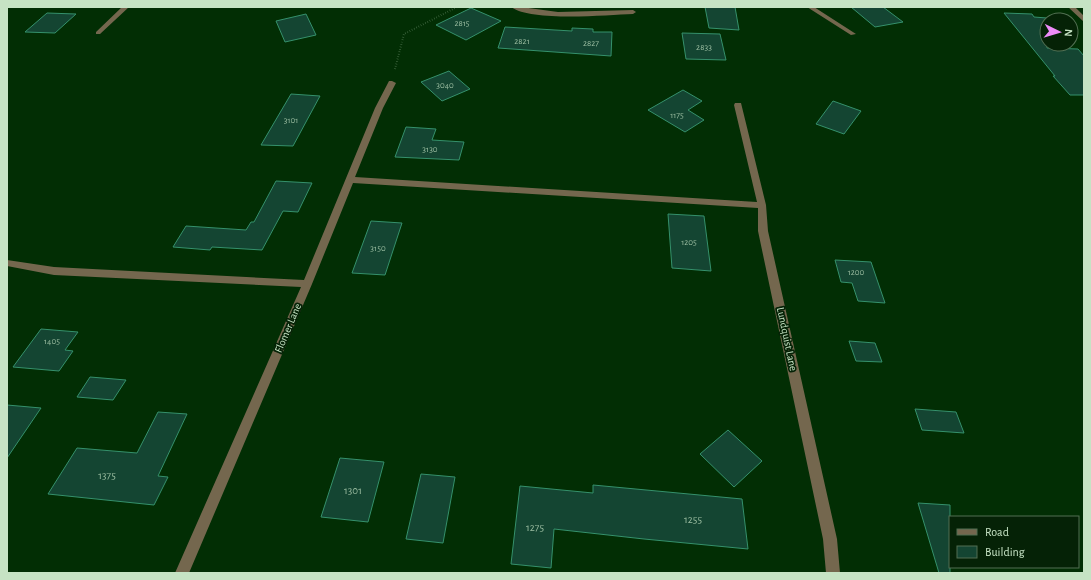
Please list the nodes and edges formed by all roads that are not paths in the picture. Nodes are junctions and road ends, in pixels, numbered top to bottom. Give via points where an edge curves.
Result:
1 (126, 7) edge
2 (514, 7) edge
3 (810, 7) edge
4 (1071, 7) edge
5 (633, 12) dead end
6 (1084, 20) edge
7 (98, 34) dead end
8 (852, 34) dead end
9 (392, 83) road end
10 (738, 105) dead end
11 (350, 180) junction
12 (762, 205) junction
13 (9, 263) dead end
14 (307, 284) junction
15 (182, 573) edge
16 (833, 573) edge

1 - 7 street
2 - 5 street via 555,14
3 - 8 street
4 - 6 street
9 - 11 street, Flomer Lane
10 - 12 street, Lundquist Lane
11 - 12 street
11 - 14 street, Flomer Lane
12 - 16 street, Lundquist Lane via 763,231 830,539
13 - 14 street via 54,271
14 - 15 street, Flomer Lane

